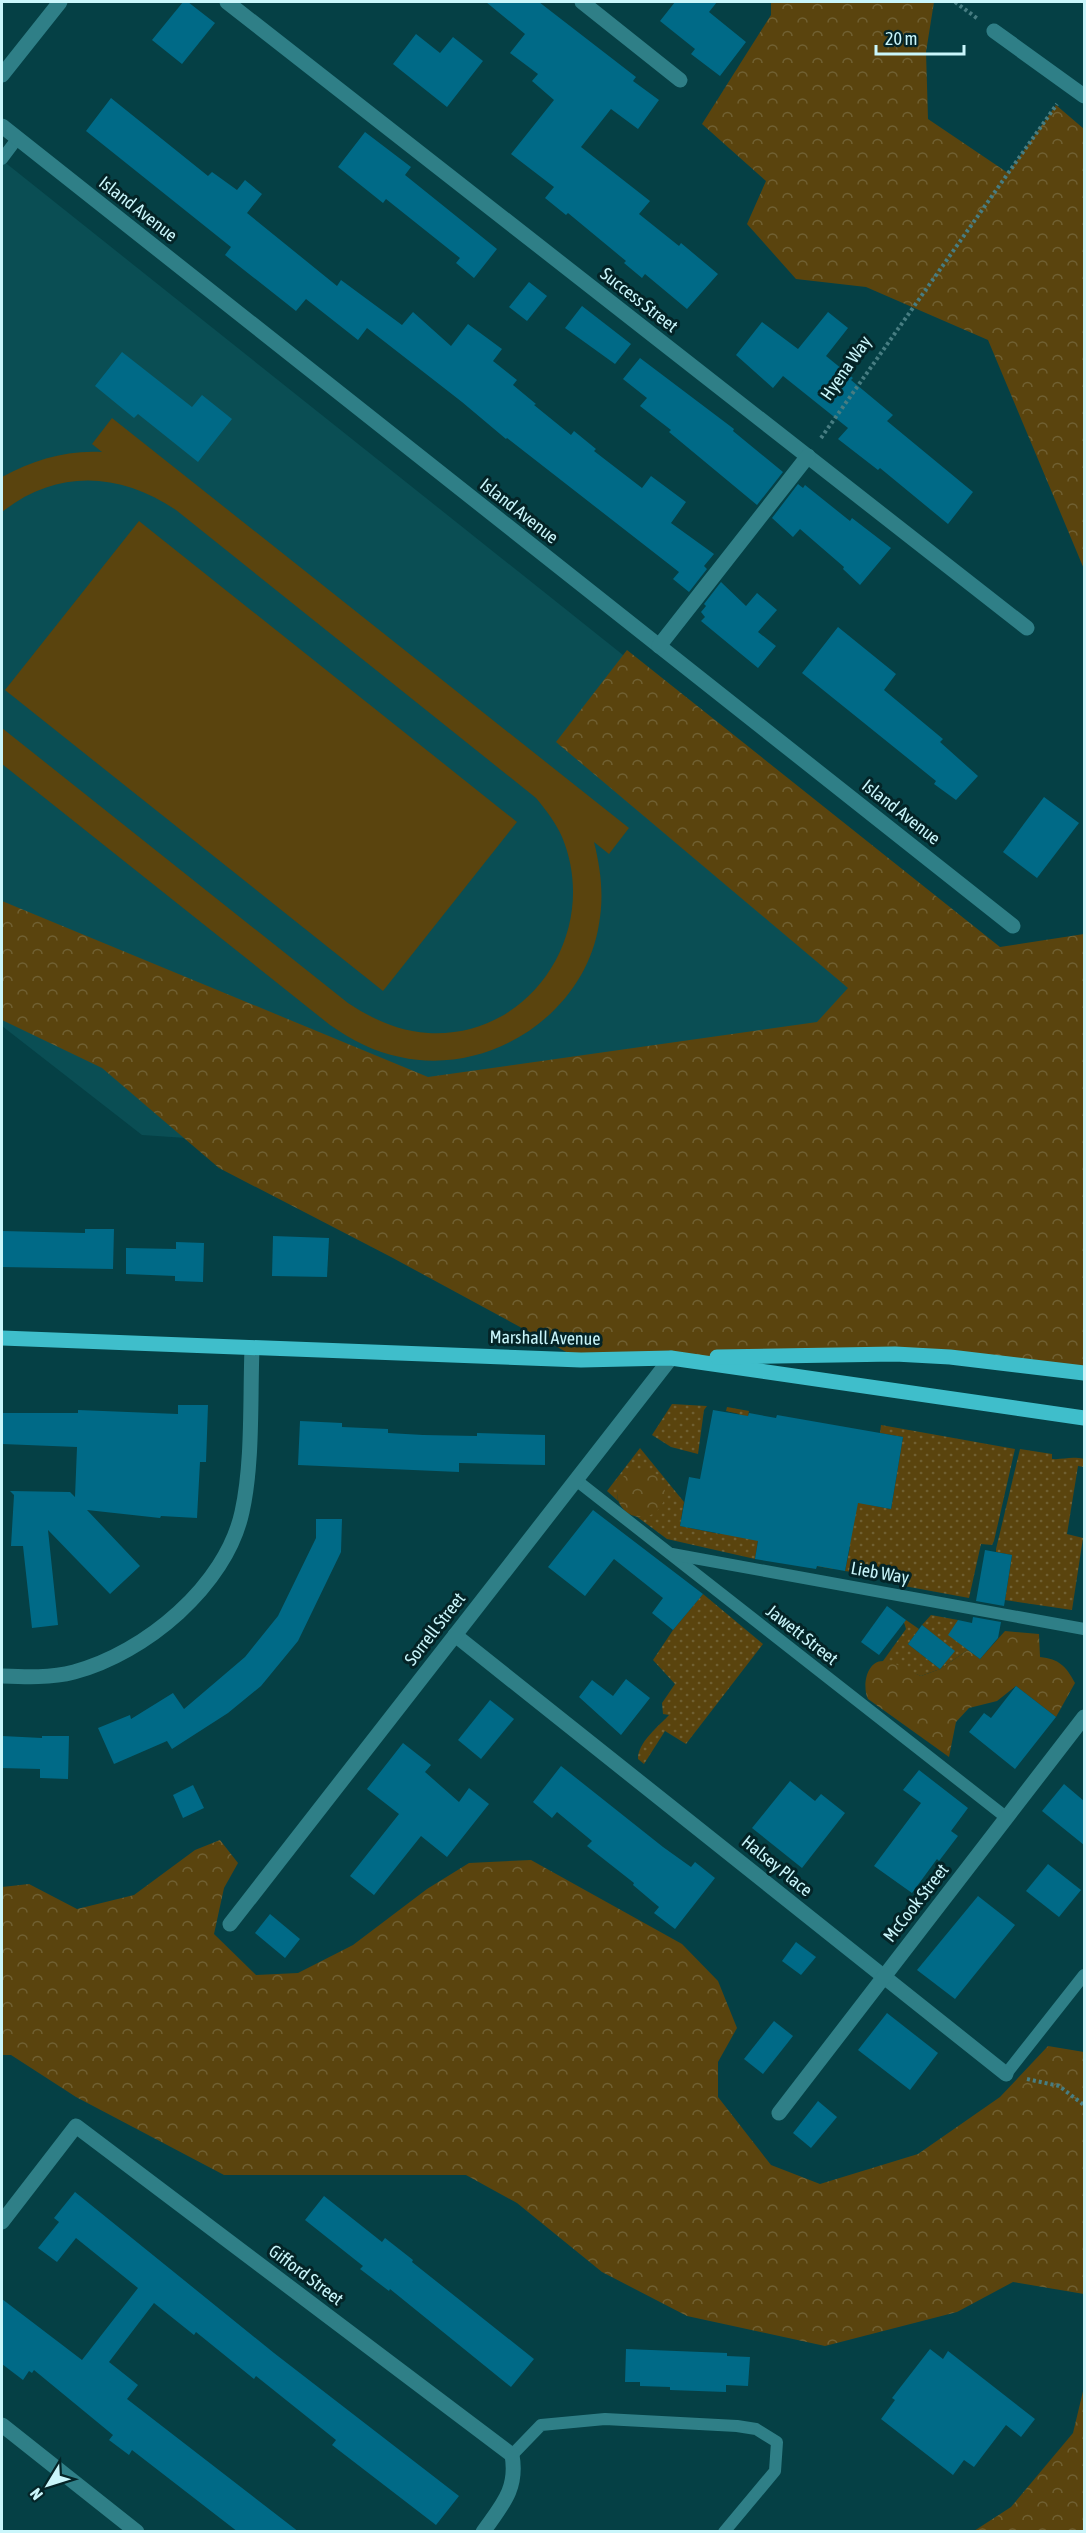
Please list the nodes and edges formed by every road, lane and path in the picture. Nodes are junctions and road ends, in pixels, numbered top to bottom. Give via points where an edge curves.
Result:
1 (60, 2) edge
2 (227, 2) edge
3 (582, 2) edge
4 (955, 2) edge
5 (994, 31) joint
6 (2, 75) edge
7 (680, 80) dead end
8 (1084, 96) edge
9 (1056, 105) dead end
10 (2, 126) edge
11 (17, 139) junction
12 (2, 159) edge
13 (808, 456) junction
14 (1027, 628) dead end
15 (659, 646) junction
16 (1013, 926) dead end
17 (2, 1338) edge
18 (252, 1348) junction
19 (671, 1358) junction
20 (1084, 1373) edge
21 (1084, 1418) edge
22 (576, 1480) junction
23 (670, 1553) junction
24 (1084, 1629) edge
25 (455, 1635) junction
26 (2, 1676) edge
27 (1084, 1717) edge
28 (1006, 1818) junction
29 (230, 1924) dead end
30 (1084, 1974) edge
31 (884, 1977) junction
32 (1005, 2074) junction
33 (1084, 2105) edge
34 (779, 2113) dead end
35 (2, 2222) edge
36 (2, 2425) edge
37 (512, 2455) junction
38 (137, 2532) edge
39 (483, 2532) edge
40 (724, 2532) edge

1 - 6 street
2 - 13 street, Success Street
3 - 7 street
4 - 5 path
5 - 8 street
9 - 13 path, Hyena Way
10 - 11 street, Island Avenue
11 - 12 lane
11 - 15 street, Island Avenue
13 - 14 street, Success Street
13 - 15 street
15 - 16 street, Island Avenue
17 - 18 main road, Marshall Avenue
18 - 19 main road, Marshall Avenue via 581,1360
18 - 26 street via 242,1514 234,1538 202,1587 160,1629 101,1663 44,1676
19 - 20 main road via 895,1354
19 - 21 main road, Marshall Avenue
19 - 22 street, Sorrell Street
22 - 23 lane, Jawett Street
22 - 25 street, Sorrell Street
23 - 24 lane, Lieb Way
23 - 28 lane, Jawett Street
25 - 29 street, Sorrell Street
25 - 31 street, Halsey Place
27 - 28 street, McCook Street
28 - 31 street, McCook Street
30 - 32 lane
31 - 32 street, Halsey Place
31 - 34 street, McCook Street
32 - 33 path via 1059,2086
35 - 37 street, Gifford Street via 76,2126
36 - 38 street
37 - 39 street via 513,2483
37 - 40 lane via 541,2425 605,2419 756,2429 777,2442 776,2471

